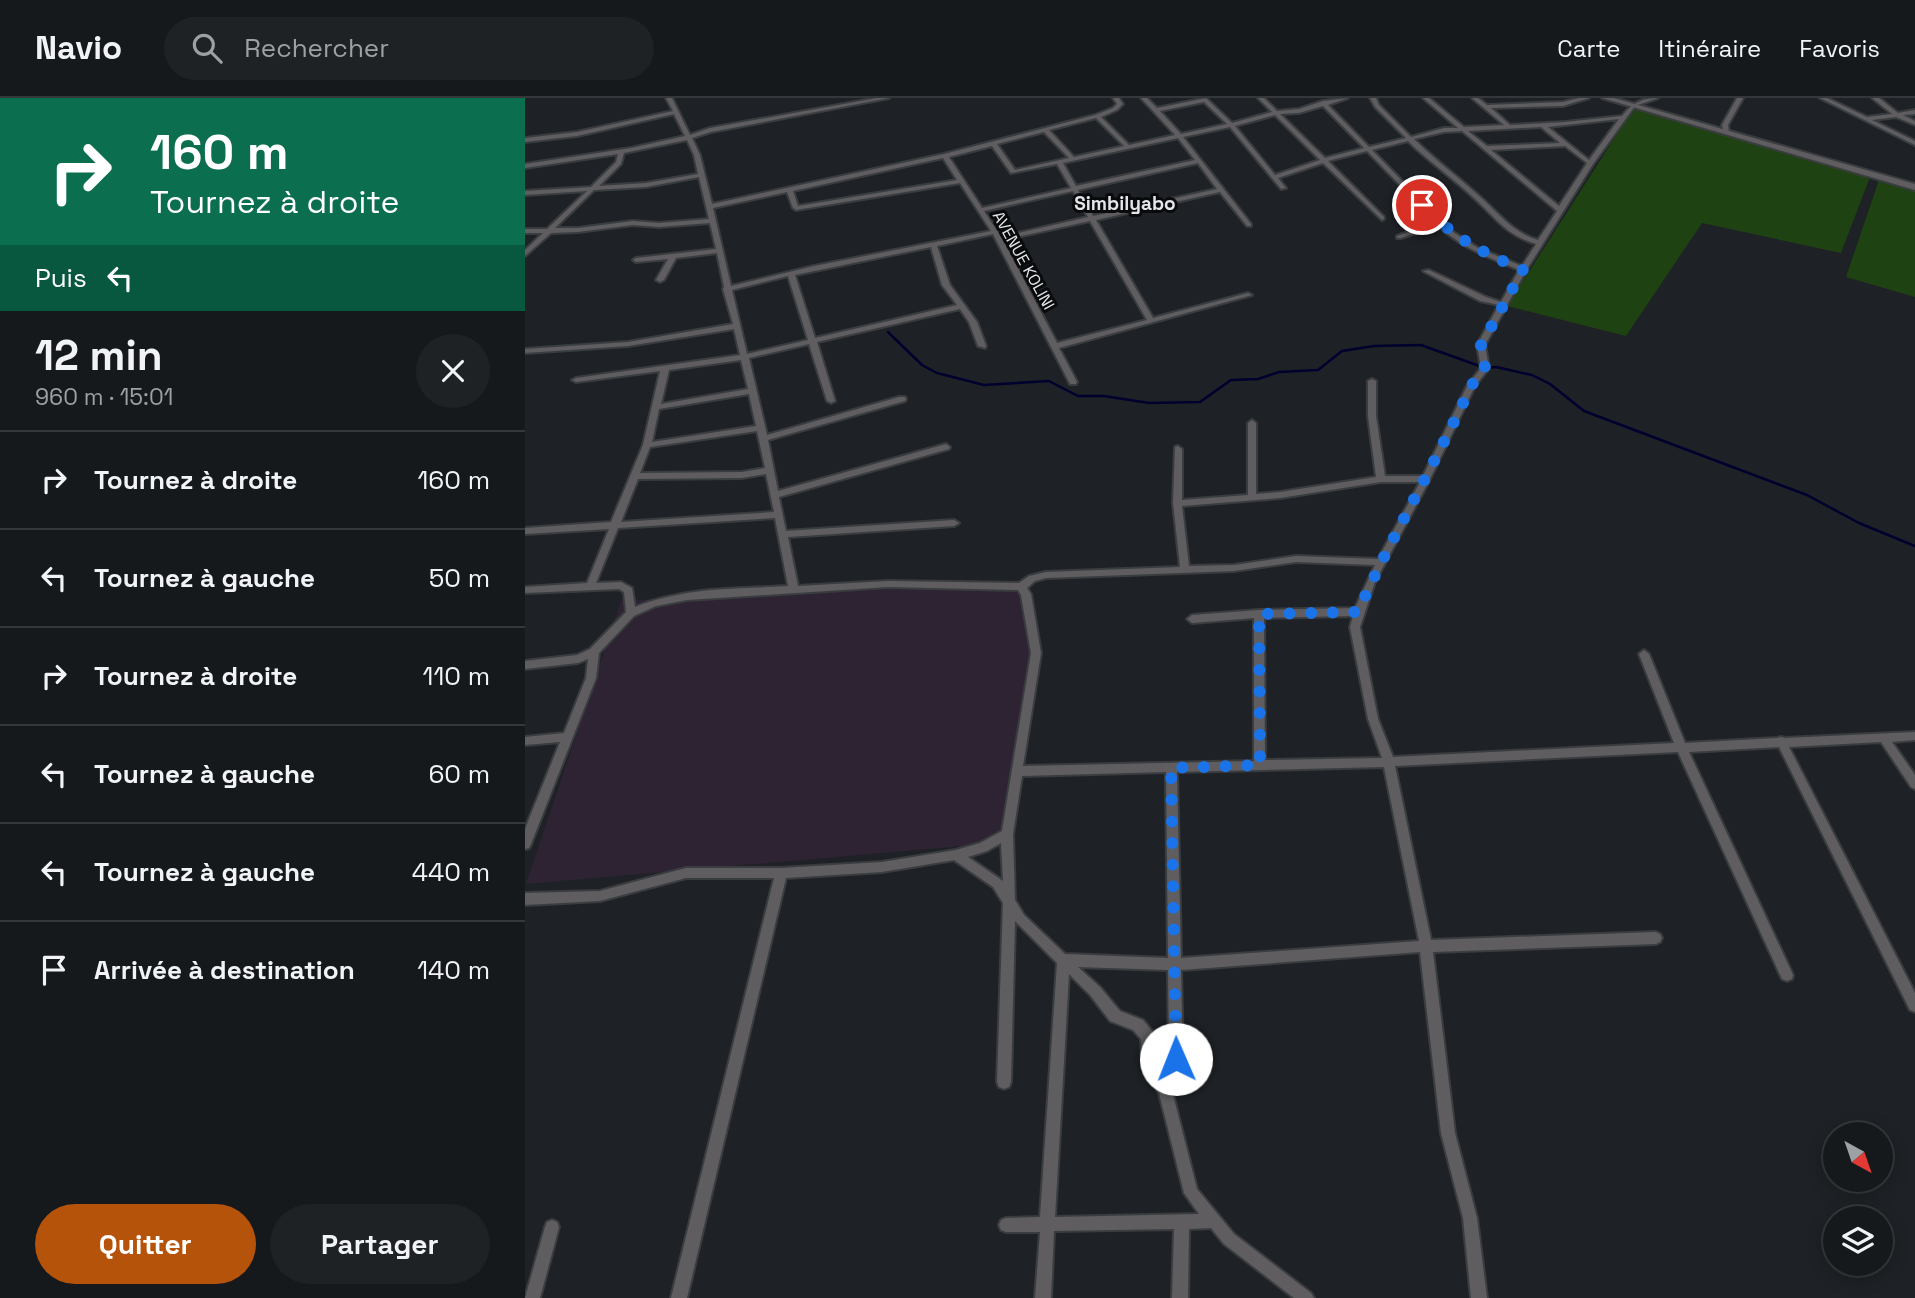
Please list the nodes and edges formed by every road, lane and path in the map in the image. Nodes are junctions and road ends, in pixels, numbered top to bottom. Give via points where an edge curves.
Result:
1 (669, 98) edge
2 (882, 98) edge
3 (1116, 98) edge
4 (1143, 98) edge
5 (1261, 98) edge
6 (1345, 98) edge
7 (1373, 98) edge
8 (1426, 98) edge
9 (1475, 98) edge
10 (1586, 98) edge
11 (1606, 98) edge
12 (1655, 98) edge
13 (1740, 98) edge
14 (1823, 98) edge
15 (1875, 98) edge
16 (1204, 99) edge
17 (1323, 103) junction
18 (1633, 105) junction
19 (1485, 107) junction
20 (1157, 110) junction
21 (676, 112) junction
22 (1278, 112) junction
23 (1915, 112) edge
24 (1897, 115) junction
25 (1097, 116) junction
26 (1625, 117) junction
27 (1867, 119) junction
28 (1915, 123) edge
29 (1231, 125) junction
30 (1542, 125) junction
31 (1509, 126) junction
32 (1458, 127) junction
33 (1045, 129) junction
34 (1726, 131) junction
35 (1182, 135) junction
36 (689, 136) junction
37 (1409, 138) junction
38 (525, 140) edge
39 (1915, 142) edge
40 (993, 144) junction
41 (1567, 144) junction
42 (1128, 147) junction
43 (1485, 148) junction
44 (1368, 150) junction
45 (621, 152) junction
46 (944, 156) junction
47 (1074, 160) junction
48 (1198, 161) junction
49 (1322, 161) junction
50 (1590, 163) junction
51 (1060, 164) junction
52 (525, 168) edge
53 (702, 175) junction
54 (1274, 177) junction
55 (960, 181) junction
56 (1915, 187) edge
57 (591, 188) junction
58 (1283, 188) dead end
59 (1076, 189) junction
60 (789, 190) junction
61 (1220, 190) junction
62 (525, 192) edge
63 (709, 207) junction
64 (980, 210) junction
65 (1561, 211) junction
66 (1382, 218) dead end
67 (1092, 219) junction
68 (712, 220) junction
69 (1441, 223) junction
70 (1249, 225) dead end
71 (550, 230) junction
72 (525, 231) edge
73 (997, 235) junction
74 (1399, 237) dead end
75 (933, 243) junction
76 (1540, 243) junction
77 (718, 251) junction
78 (525, 254) edge
79 (673, 256) junction
80 (636, 260) dead end
81 (1523, 270) junction
82 (1427, 271) dead end
83 (791, 274) junction
84 (660, 280) dead end
85 (727, 289) junction
86 (1248, 295) dead end
87 (1502, 304) junction
88 (960, 307) junction
89 (1151, 321) junction
90 (736, 326) junction
91 (813, 341) junction
92 (982, 346) dead end
93 (1056, 346) junction
94 (525, 351) edge
95 (744, 357) junction
96 (666, 368) junction
97 (576, 380) dead end
98 (1372, 381) dead end
99 (1073, 382) dead end
100 (752, 391) junction
101 (902, 399) dead end
102 (831, 401) dead end
103 (658, 407) junction
104 (1252, 423) dead end
105 (761, 428) junction
106 (763, 439) junction
107 (647, 445) junction
108 (946, 447) dead end
109 (1178, 449) dead end
110 (770, 470) junction
111 (635, 476) junction
112 (1381, 479) junction
113 (1425, 479) junction
114 (775, 495) junction
115 (1252, 497) junction
116 (1177, 503) junction
117 (779, 515) junction
118 (954, 523) dead end
119 (614, 527) junction
120 (525, 531) edge
121 (783, 534) junction
122 (1380, 562) junction
123 (1185, 570) junction
124 (590, 587) junction
125 (1021, 587) junction
126 (525, 590) edge
127 (794, 590) junction
128 (1358, 612) junction
129 (631, 613) junction
130 (1259, 614) junction
131 (1192, 619) dead end
132 (594, 652) junction
133 (1644, 654) dead end
134 (525, 665) edge
135 (1915, 736) edge
136 (567, 737) junction
137 (1884, 738) junction
138 (525, 741) edge
139 (1781, 741) junction
140 (1681, 747) junction
141 (1389, 762) junction
142 (1260, 765) junction
143 (1171, 768) junction
144 (1018, 771) junction
145 (1915, 785) edge
146 (1007, 834) junction
147 (525, 844) edge
148 (956, 855) junction
149 (781, 873) junction
150 (1009, 897) junction
151 (525, 899) edge
152 (1656, 937) dead end
153 (1426, 946) junction
154 (1063, 960) junction
155 (1174, 964) junction
156 (1787, 975) dead end
157 (1915, 1006) edge
158 (1004, 1082) dead end
159 (1165, 1091) junction
160 (1182, 1221) junction
161 (1214, 1221) junction
162 (1048, 1223) junction
163 (1006, 1225) dead end
164 (552, 1227) dead end
165 (532, 1298) edge
166 (679, 1298) edge
167 (1043, 1298) edge
168 (1180, 1298) edge
169 (1306, 1298) edge
170 (1479, 1298) edge

1 - 21 street
2 - 36 street
3 - 25 street via 1120,104 1115,109
4 - 20 street
5 - 22 street
6 - 17 street
7 - 37 street
8 - 32 street
9 - 19 street
10 - 19 street via 1563,104
11 - 18 street
12 - 18 street
13 - 34 street
14 - 27 street
15 - 24 street
16 - 20 street
16 - 29 street
17 - 22 street
17 - 44 street
18 - 26 street
18 - 34 street
19 - 31 street
20 - 35 street
21 - 36 street
21 - 38 street via 577,134
22 - 29 street
22 - 49 street
23 - 24 street
24 - 27 street
24 - 28 street
25 - 33 street
25 - 42 street
26 - 30 street
26 - 50 street
27 - 39 street
29 - 35 street
29 - 54 street
30 - 31 street
30 - 41 street
31 - 32 street
32 - 37 street
32 - 43 street
33 - 40 street
33 - 47 street
34 - 56 street
35 - 42 street
35 - 48 street
36 - 45 street
36 - 53 street
37 - 44 street
37 - 76 street via 1504,225
40 - 46 street
40 - 51 street via 1013,172
41 - 43 street
41 - 50 street
42 - 47 street
43 - 65 street
44 - 49 street
44 - 69 street
45 - 52 street
45 - 57 street via 619,163
46 - 55 street, AVENUE KOLINI
46 - 60 street
47 - 51 street
48 - 59 street
48 - 61 street
49 - 54 street
49 - 66 street
50 - 65 street
51 - 59 street
53 - 57 street
53 - 63 street
54 - 58 street
55 - 60 street via 796,208
55 - 64 street, AVENUE KOLINI
57 - 62 street
57 - 71 street
59 - 64 street
59 - 67 street
60 - 63 street
61 - 67 street
61 - 70 street
63 - 68 street
64 - 73 street, AVENUE KOLINI
65 - 76 street
67 - 73 street
67 - 89 street
68 - 71 street
68 - 77 street
69 - 74 street
69 - 81 street via 1476,250
71 - 72 street
71 - 78 street
73 - 75 street
73 - 93 street, AVENUE KOLINI
75 - 83 street
75 - 88 street via 946,285
76 - 81 street
77 - 79 street
77 - 85 street
79 - 80 street
79 - 84 street
81 - 87 street
82 - 87 street
83 - 85 street
83 - 91 street
85 - 90 street
86 - 89 street
87 - 113 street via 1481,345 1485,368 1471,386
88 - 91 street
88 - 92 street via 973,322
89 - 93 street
90 - 94 street via 628,344
90 - 95 street
91 - 95 street
91 - 102 street
93 - 99 street, AVENUE KOLINI
95 - 96 street
95 - 100 street
96 - 97 street
96 - 103 street
98 - 112 street
100 - 103 street
100 - 105 street
101 - 106 street
103 - 107 street
104 - 115 street
105 - 106 street
105 - 107 street
106 - 110 street
107 - 111 street
108 - 114 street
109 - 116 street
110 - 111 street via 742,475
110 - 114 street
111 - 119 street
112 - 113 street
112 - 115 street
113 - 122 street
114 - 117 street
115 - 116 street
116 - 123 street
117 - 119 street
117 - 121 street
118 - 121 street
119 - 120 street
119 - 124 street
121 - 127 street
122 - 123 street via 1296,559
122 - 128 street
123 - 125 street via 1046,575
124 - 126 street
124 - 129 street via 621,585 629,590
125 - 127 street via 888,584
125 - 144 street via 1036,653
127 - 129 street via 687,596
128 - 130 street
128 - 141 street via 1355,627 1373,719
129 - 132 street
130 - 131 street
130 - 142 street
132 - 134 street via 578,659
132 - 136 street via 591,678
133 - 140 street
135 - 137 street
136 - 138 street
136 - 147 street
137 - 139 street
137 - 145 street
139 - 140 street
139 - 157 street
140 - 141 street
140 - 156 street
141 - 142 street
141 - 153 street
142 - 143 street
143 - 144 street
143 - 155 street
144 - 146 street
146 - 148 street
146 - 150 street
148 - 149 street via 882,867
148 - 150 street via 997,883
149 - 151 street via 686,873 600,895
149 - 166 street
150 - 154 street via 1020,919
150 - 158 street
152 - 153 street
153 - 155 street
153 - 170 street via 1448,1133 1470,1218
154 - 155 street
154 - 159 street via 1115,1016 1138,1025 1147,1036 1149,1059
154 - 162 street
155 - 159 street via 1176,1059
159 - 161 street via 1191,1193
160 - 161 street
160 - 162 street
160 - 168 street
161 - 169 street via 1229,1239
162 - 163 street
162 - 167 street
164 - 165 street

